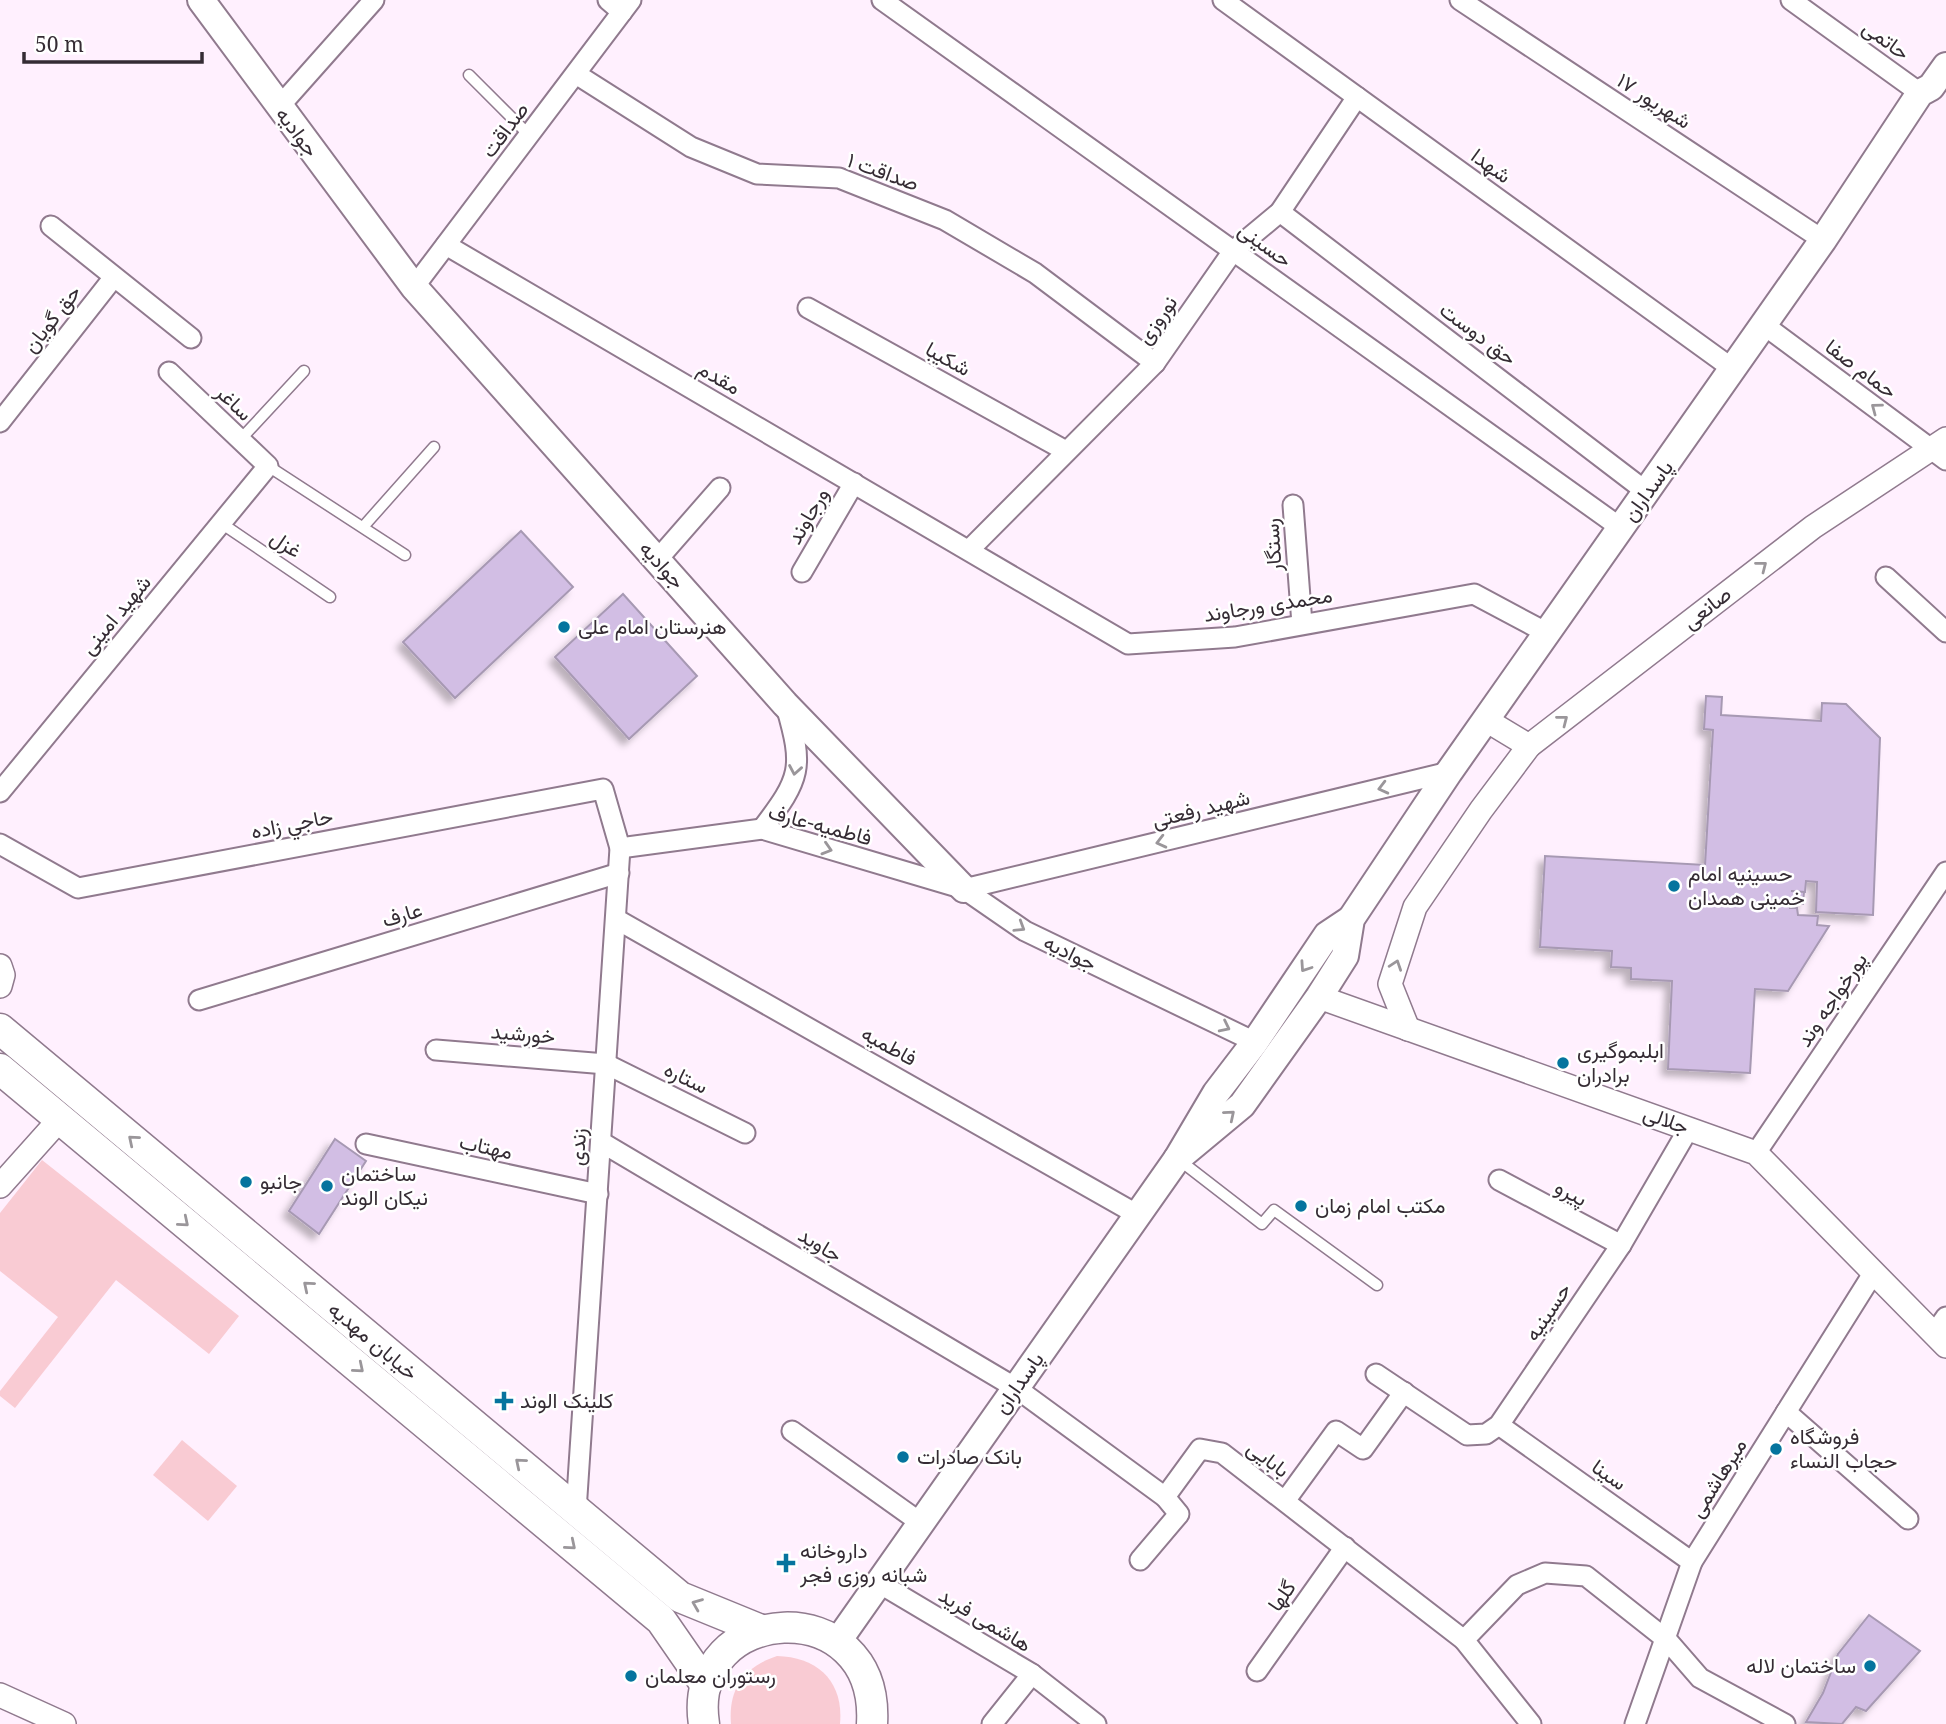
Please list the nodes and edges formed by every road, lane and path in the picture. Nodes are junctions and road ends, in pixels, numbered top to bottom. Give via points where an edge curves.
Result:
1 (201, 0) edge
2 (374, 0) edge
3 (882, 0) edge
4 (1223, 0) edge
5 (1460, 0) edge
6 (1791, 0) edge
7 (620, 4) edge
8 (1946, 66) edge
9 (576, 74) junction
10 (468, 75) dead end
11 (1920, 93) junction
12 (1357, 97) junction
13 (278, 108) junction
14 (529, 135) junction
15 (1280, 212) junction
16 (51, 226) dead end
17 (1823, 240) junction
18 (446, 245) junction
19 (1233, 251) junction
20 (114, 277) junction
21 (414, 287) junction
22 (808, 308) dead end
23 (1764, 325) junction
24 (191, 338) dead end
25 (1156, 363) junction
26 (1733, 369) junction
27 (304, 371) dead end
28 (169, 372) dead end
29 (0, 422) edge
30 (240, 440) junction
31 (434, 447) dead end
32 (1941, 449) edge
33 (1066, 451) junction
34 (268, 467) junction
35 (854, 483) junction
36 (720, 488) dead end
37 (1648, 493) junction
38 (1293, 505) dead end
39 (221, 523) junction
40 (363, 527) junction
41 (1621, 528) junction
42 (970, 550) junction
43 (405, 555) dead end
44 (657, 560) junction
45 (803, 572) dead end
46 (1886, 577) dead end
47 (330, 597) dead end
48 (1302, 624) junction
49 (1946, 632) edge
50 (1547, 633) junction
51 (785, 704) junction
52 (1486, 720) junction
53 (1529, 746) junction
54 (1449, 772) junction
55 (603, 789) joint
56 (0, 792) edge
57 (762, 829) junction
58 (0, 844) edge
59 (620, 848) junction
60 (1946, 872) edge
61 (619, 873) junction
62 (964, 889) junction
63 (616, 919) junction
64 (1351, 919) junction
65 (0, 966) edge
66 (0, 986) edge
67 (1320, 997) junction
68 (199, 1000) dead end
69 (0, 1029) edge
70 (1408, 1029) junction
71 (1255, 1042) junction
72 (436, 1050) dead end
73 (606, 1064) junction
74 (0, 1069) edge
75 (60, 1119) junction
76 (1689, 1128) junction
77 (745, 1133) dead end
78 (601, 1142) junction
79 (366, 1144) dead end
80 (1756, 1153) junction
81 (1177, 1158) junction
82 (1499, 1181) dead end
83 (0, 1186) edge
84 (598, 1194) junction
85 (1138, 1215) junction
86 (1621, 1245) junction
87 (1874, 1272) junction
88 (1377, 1285) dead end
89 (1942, 1332) edge
90 (1376, 1374) dead end
91 (1016, 1388) junction
92 (1404, 1392) junction
93 (1786, 1412) junction
94 (1499, 1425) junction
95 (792, 1431) dead end
96 (1165, 1497) junction
97 (1285, 1501) junction
98 (576, 1511) junction
99 (1908, 1519) dead end
100 (921, 1523) junction
101 (1345, 1546) junction
102 (1140, 1560) dead end
103 (1692, 1562) junction
104 (878, 1583) junction
105 (761, 1630) junction
106 (1464, 1640) junction
107 (1667, 1640) junction
108 (838, 1641) junction
109 (1257, 1671) dead end
110 (1032, 1674) junction
111 (0, 1695) edge
112 (703, 1711) edge
113 (64, 1724) edge
114 (872, 1724) edge
115 (992, 1724) edge
116 (1096, 1724) edge
117 (1531, 1724) edge
118 (1635, 1724) edge
119 (1785, 1724) edge

1 - 13 main road, جوادیه
2 - 13 street
3 - 19 street, حسینی
4 - 12 street, شهدا
5 - 17 street, ۱۷ شهریور
6 - 11 street, حاتمی
7 - 9 street, صداقت
8 - 11 main road, پاسداران via 1931,87
9 - 14 street, صداقت
9 - 25 street, صداقت ۱ via 691,146 757,174 839,178 945,220 1035,272
10 - 14 lane
11 - 17 main road, پاسداران
12 - 15 street, نوروزی
12 - 26 street, شهدا
13 - 21 main road, جوادیه
14 - 18 street, صداقت
15 - 19 street, نوروزی
15 - 37 street, حق دوست
16 - 20 street
17 - 23 main road, پاسداران
18 - 21 street, صداقت
18 - 35 street, مقدم
19 - 25 street, نوروزی
19 - 41 street, حسینی
20 - 24 street
20 - 29 street, حق گویان
21 - 44 main road, جوادیه
22 - 33 street, شکیبا
23 - 26 main road, پاسداران
32 -> 23 street, حمام صفا
25 - 33 street, نوروزی
26 - 37 main road, پاسداران
27 - 30 lane
28 - 30 street, ساغر
30 - 34 street, ساغر
31 - 40 lane
53 -> 32 street, صانعی via 1812,527
33 - 42 street, نوروزی
34 - 39 street, شهید امینی
34 - 40 lane
35 - 42 street, مقدم
35 - 45 street, ورجاوند
36 - 44 street
37 - 41 main road, پاسداران
38 - 48 street, رستگار
39 - 47 lane, غزل
39 - 56 street, شهید امینی
40 - 43 lane
41 - 50 main road, پاسداران
42 - 48 street, محمدی ورجاوند via 1128,644 1235,638
44 - 51 main road, جوادیه
46 - 49 street
48 - 50 street, محمدی ورجاوند via 1474,594
50 - 52 main road, پاسداران
51 -> 57 street via 797,744 798,772
51 - 62 main road, جوادیه
52 - 53 street
52 - 54 main road, پاسداران
70 -> 53 street, صانعی via 1390,984 1415,907
54 -> 62 street, شهید رفعتی
54 - 64 main road, پاسداران
55 - 58 street, حاجي زاده via 78,888
55 - 59 street, زندی
57 - 59 street, فاطمیه-عارف
57 -> 62 street, فاطمیه-عارف
59 - 61 street, زندی
60 - 80 street, پورخواجه وند
61 - 63 street, زندی
61 - 68 street, عارف
62 -> 71 street, جوادیه via 1025,931
63 - 73 street, زندی
63 - 85 street, فاطمیه
64 - 67 main road, پاسداران via 1345,956
64 -> 71 main road, پاسداران via 1327,935
65 - 66 street
67 - 70 street, جلالی
81 -> 67 main road, پاسداران via 1242,1105
98 -> 69 main road, خیابان مهدیه
70 - 76 street, جلالی
71 - 81 main road, پاسداران via 1216,1093
72 - 73 street, خورشید
73 - 77 street, ستاره
73 - 78 street, زندی
74 - 75 main road, خیابان مهدیه
75 - 83 street
75 -> 112 main road, خیابان مهدیه via 661,1620
76 - 80 street, جلالی
76 - 86 street, حسینیه
78 - 84 street, زندی
78 - 91 street, جاوید
79 - 84 street, مهتاب
80 - 87 street, جلالی
81 - 85 main road, پاسداران
81 - 88 lane via 1262,1224 1274,1210
82 - 86 street, پیرو
84 - 98 street, زندی
85 - 91 main road, پاسداران
86 - 94 street, حسینیه
87 - 89 street, جلالی
87 - 93 street, میرهاشمی
90 - 92 street
91 - 96 street
91 - 100 main road, پاسداران
92 - 94 street via 1467,1435 1486,1434
92 - 97 street via 1363,1449 1336,1431
93 - 99 street
93 - 103 street, میرهاشمی
94 - 103 street, سینا
95 - 100 street
96 - 97 street, بابایی via 1200,1449 1222,1453
96 - 102 street via 1179,1514
97 - 101 street, بابایی
105 -> 98 main road, خیابان مهدیه via 680,1597
100 - 104 main road, پاسداران
101 - 106 street, بابایی
101 - 109 street, گلها
103 - 107 street, میرهاشمی
104 - 108 main road, پاسداران
104 - 110 street, هاشمی فرید
105 - 108 main road via 787,1625 814,1629
105 - 112 main road via 737,1642 718,1661
106 - 107 street via 1517,1585 1545,1573 1586,1576
106 - 117 street, بابایی
107 - 118 street, میرهاشمی
107 - 119 street via 1700,1678
108 - 114 main road via 868,1680
110 - 115 street, هاشمی فرید
110 - 116 street, هاشمی فرید
111 - 113 street

